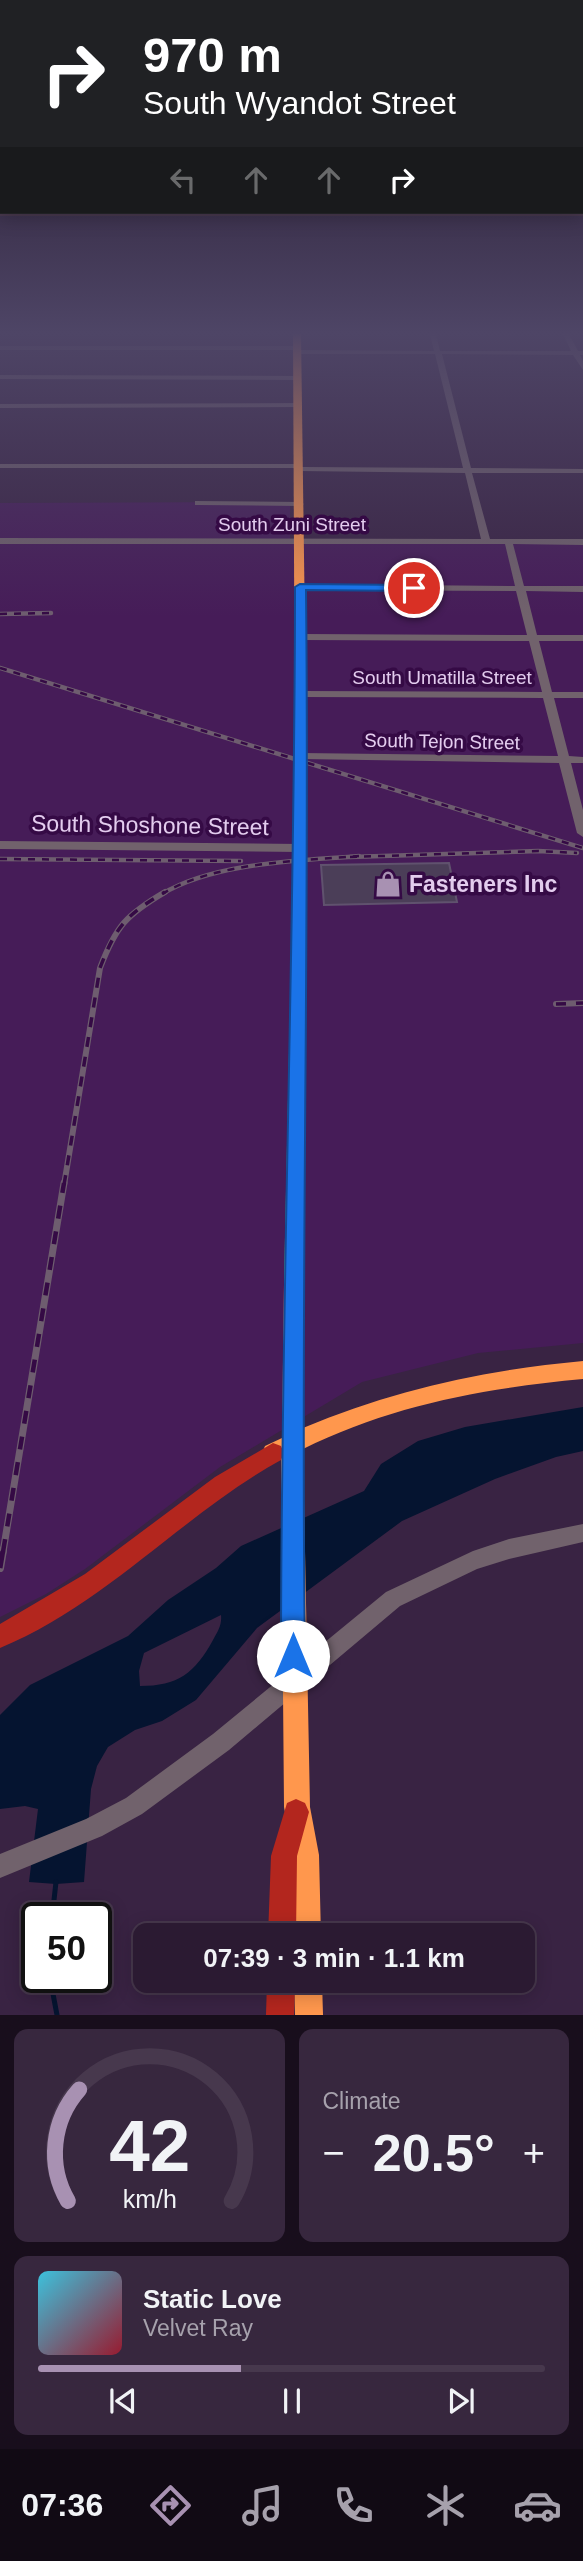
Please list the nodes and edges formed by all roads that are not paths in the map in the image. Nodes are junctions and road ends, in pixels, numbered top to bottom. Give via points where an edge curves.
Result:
1 (298, 428) edge
2 (456, 428) edge
3 (0, 466) edge
4 (299, 467) junction
5 (466, 470) junction
6 (583, 471) edge
7 (198, 503) dead end
8 (300, 504) junction
9 (0, 541) edge
10 (300, 541) junction
11 (486, 541) junction
12 (508, 541) junction
13 (583, 542) edge
14 (300, 587) junction
15 (520, 588) junction
16 (583, 589) edge
17 (301, 637) junction
18 (533, 638) junction
19 (583, 638) edge
20 (301, 694) junction
21 (547, 695) junction
22 (583, 695) edge
23 (301, 756) junction
24 (564, 760) junction
25 (583, 760) edge
26 (583, 833) edge
27 (0, 845) edge
28 (300, 848) junction
29 (583, 1370) edge
30 (292, 1441) junction
31 (583, 1533) edge
32 (0, 1636) edge
33 (293, 1680) junction
34 (298, 1807) junction
35 (0, 1866) edge
36 (282, 1916) junction
37 (282, 1923) edge
38 (284, 1923) edge
39 (307, 1923) edge
40 (281, 1993) edge
41 (290, 1993) edge
42 (308, 1993) edge
43 (280, 2015) edge
44 (290, 2015) edge
45 (309, 2015) edge

1 - 4 main road
2 - 5 street
3 - 4 street
4 - 5 street
4 - 8 main road
5 - 6 street
5 - 11 street
7 - 8 street
8 - 10 main road
9 - 10 street, South Zuni Street
10 - 11 street, South Zuni Street
10 - 14 main road
11 - 12 street, South Zuni Street
12 - 13 street, South Zuni Street
12 - 15 street
14 - 15 street
14 - 17 main road
15 - 16 street
15 - 18 street
17 - 18 street
17 - 20 main road
18 - 19 street
18 - 21 street
20 - 21 street, South Umatilla Street
20 - 23 main road
21 - 22 street, South Umatilla Street
21 - 24 street
23 - 24 street, South Tejon Street
23 - 28 main road
24 - 25 street, South Tejon Street
24 - 26 street
27 - 28 street, South Shoshone Street
28 - 30 main road
29 - 30 main road via 517,1375 439,1390 373,1408
30 - 32 main road via 229,1479 75,1597
30 - 33 main road
31 - 33 street via 509,1549 412,1589 393,1599
33 - 34 main road
33 - 35 street via 178,1776 134,1806 94,1828
34 - 36 main road via 284,1856
34 - 39 main road via 306,1855
36 - 37 main road
36 - 38 main road
40 - 43 main road
41 - 44 main road
42 - 45 main road

